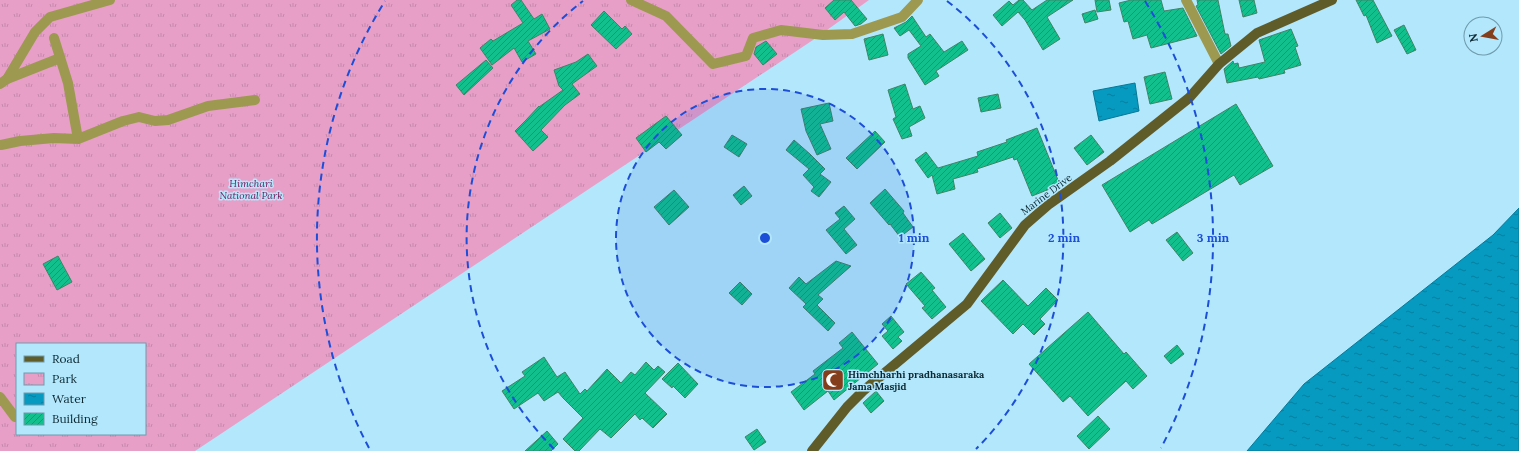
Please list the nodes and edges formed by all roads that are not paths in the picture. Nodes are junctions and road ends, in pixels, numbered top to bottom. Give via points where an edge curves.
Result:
1 (110, 0) edge
2 (631, 0) edge
3 (918, 0) edge
4 (1186, 0) edge
5 (1332, 0) edge
6 (54, 38) dead end
7 (60, 58) junction
8 (1219, 64) junction
9 (3, 81) edge
10 (256, 100) dead end
11 (78, 140) junction
12 (1, 145) edge
13 (0, 397) edge
14 (15, 417) dead end
15 (812, 451) edge

1 - 9 street via 50,18 35,32
2 - 3 street via 666,16 713,64 746,56 753,38 781,30 823,35 852,34 902,17
4 - 8 street
5 - 8 main road, Marine Drive via 1257,32
6 - 7 street
7 - 9 street
7 - 11 street via 68,83
8 - 15 main road, Marine Drive via 1189,98 1025,225 967,304 863,391 842,412
10 - 11 street via 208,106 168,120 155,121 138,117 124,120
11 - 12 street via 54,138
13 - 14 street

